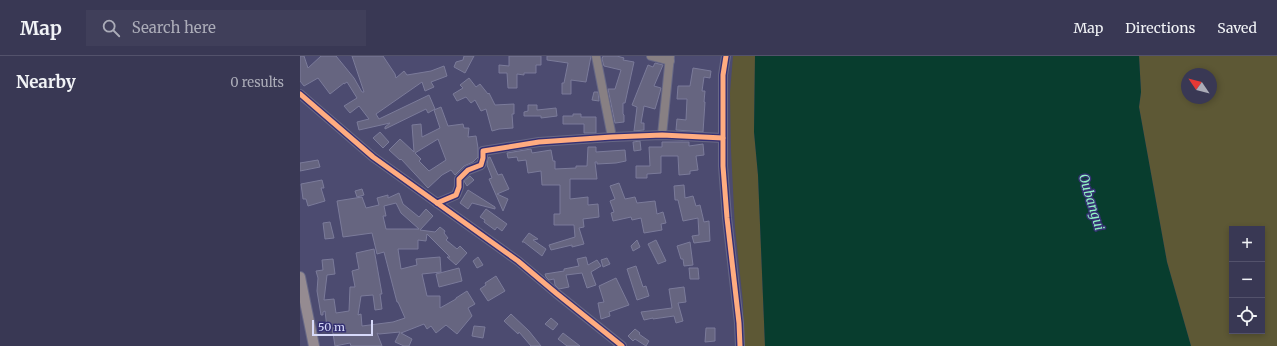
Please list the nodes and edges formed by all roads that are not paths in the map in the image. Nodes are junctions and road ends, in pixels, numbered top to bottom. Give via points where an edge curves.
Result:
1 (596, 56) edge
2 (651, 56) edge
3 (726, 56) edge
4 (670, 59) edge
5 (300, 94) edge
6 (662, 135) junction
7 (612, 137) junction
8 (723, 138) junction
9 (437, 203) junction
10 (300, 277) edge
11 (314, 346) edge
12 (622, 346) edge
13 (740, 346) edge

1 - 7 street
2 - 4 street
3 - 8 street via 723,75
4 - 6 street
5 - 9 street via 373,157
6 - 7 street
6 - 8 street
7 - 9 street via 539,142 483,151 481,165 468,170 459,179 456,195
8 - 13 street via 727,218
9 - 12 street via 518,261
10 - 11 main road

